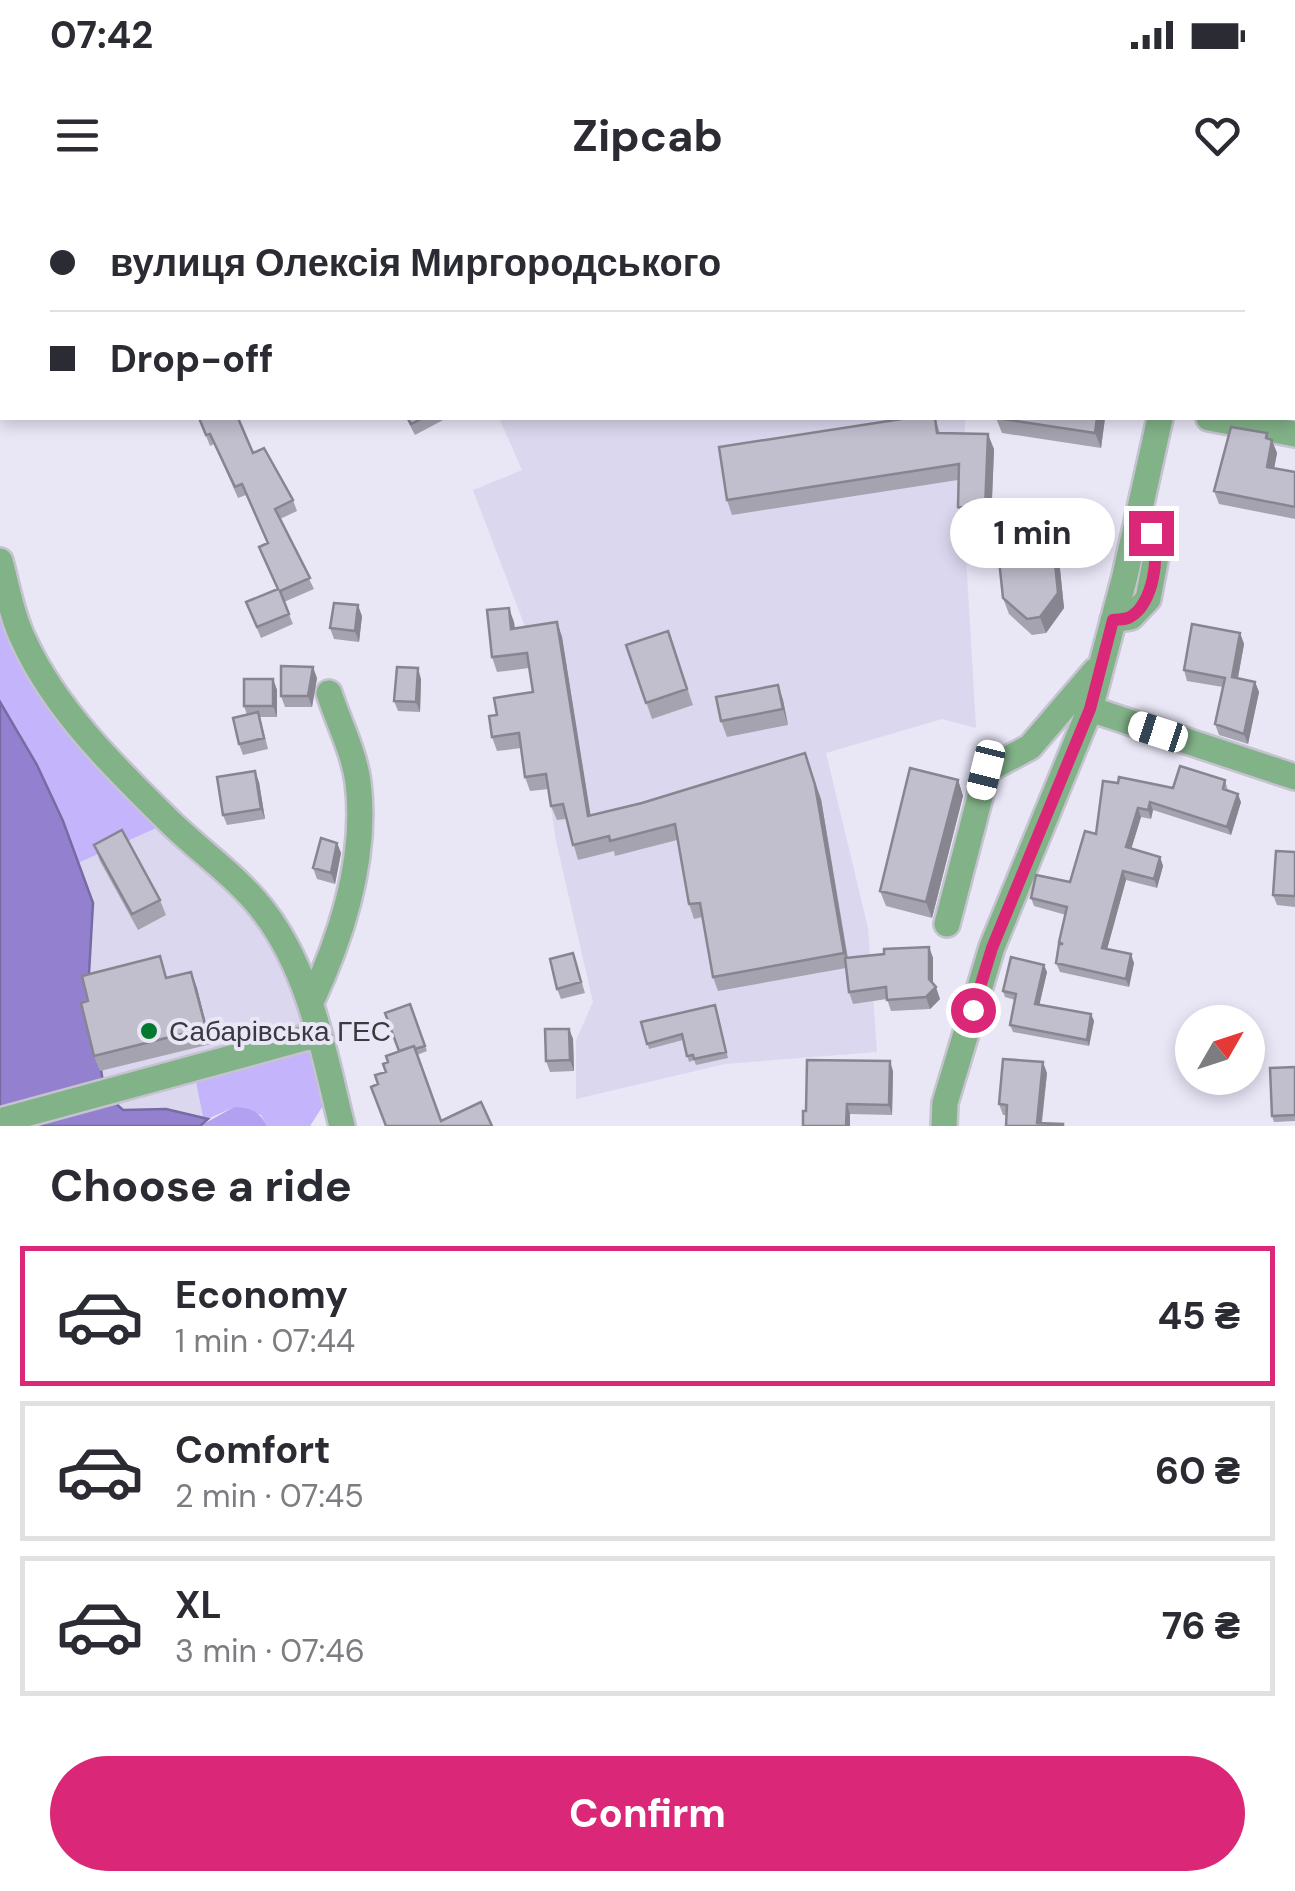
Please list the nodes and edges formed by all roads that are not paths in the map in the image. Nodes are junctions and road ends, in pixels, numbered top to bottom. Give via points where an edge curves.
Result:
1 (1160, 420) edge
2 (1219, 420) edge
3 (1295, 434) edge
4 (0, 561) edge
5 (1102, 663) junction
6 (329, 692) dead end
7 (1090, 709) junction
8 (1295, 777) edge
9 (947, 924) dead end
10 (311, 1002) junction
11 (319, 1034) junction
12 (0, 1121) edge
13 (342, 1126) edge
14 (944, 1126) edge

1 - 5 street
2 - 3 street
4 - 10 street via 22,638 47,684 170,822 257,903
5 - 7 street
5 - 9 street via 1030,747 986,770
6 - 10 street via 358,778 360,824 331,959
7 - 8 street
7 - 14 street via 992,948
10 - 11 street
11 - 12 street
11 - 13 street

